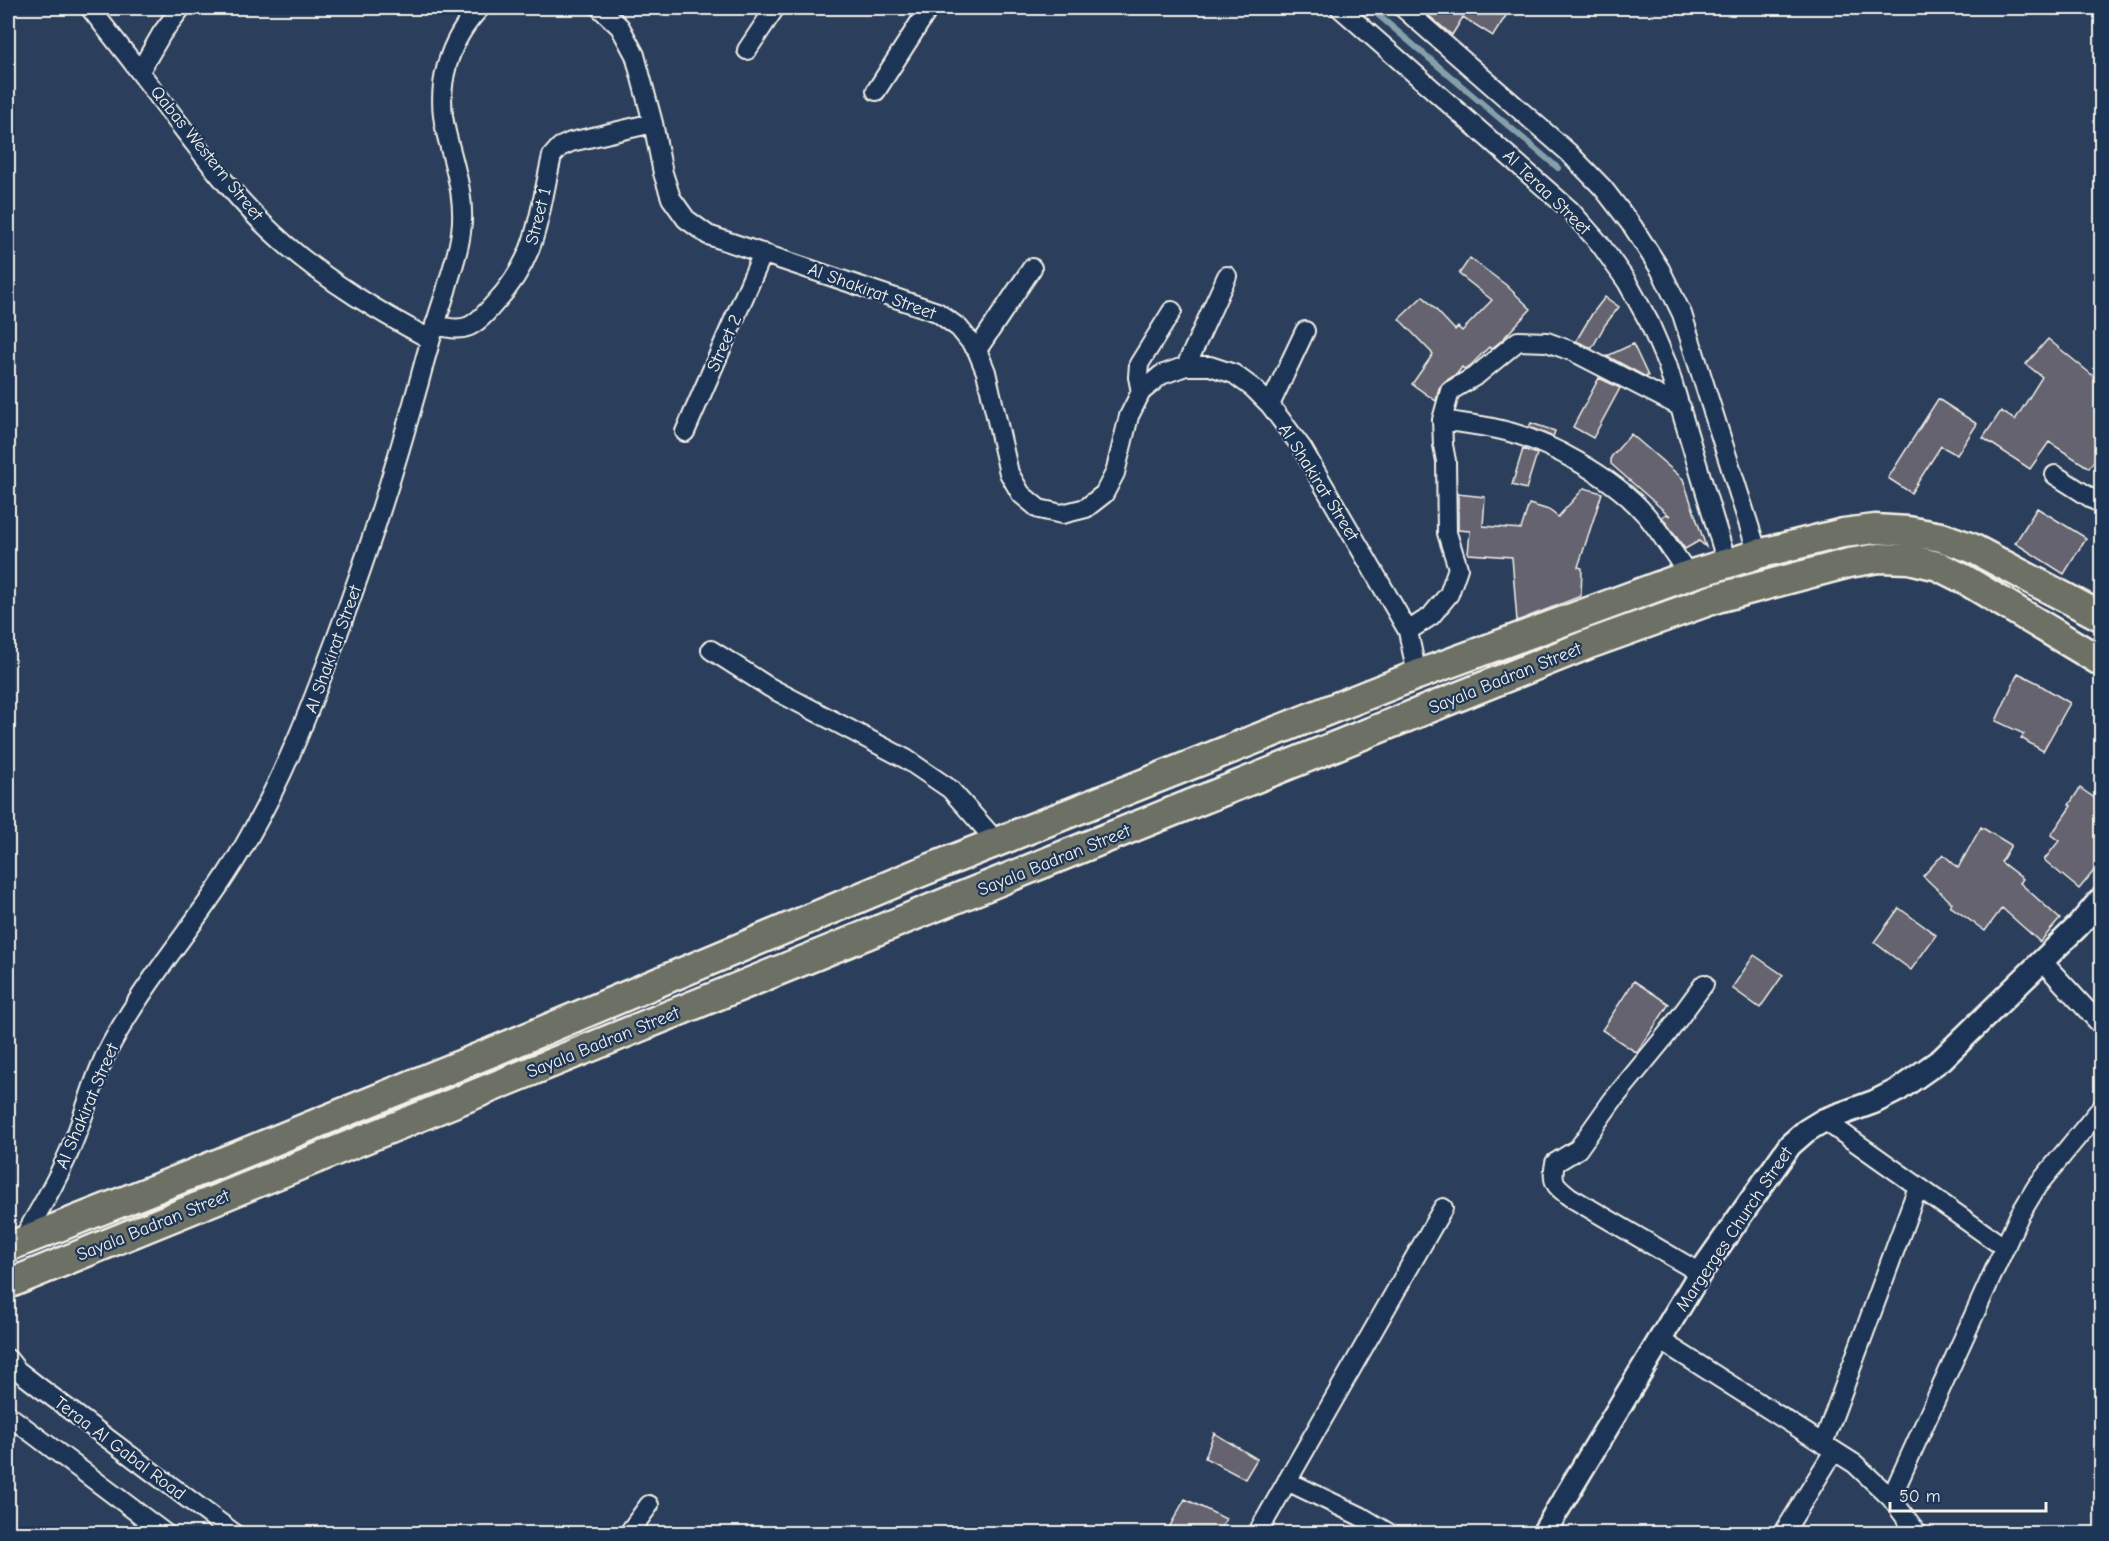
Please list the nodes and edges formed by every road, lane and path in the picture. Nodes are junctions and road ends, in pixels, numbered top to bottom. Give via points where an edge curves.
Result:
1 (90, 8) edge
2 (181, 8) edge
3 (480, 8) edge
4 (600, 8) edge
5 (775, 8) edge
6 (929, 8) edge
7 (1340, 8) edge
8 (1403, 8) edge
9 (747, 50) dead end
10 (140, 71) junction
11 (876, 91) dead end
12 (653, 123) junction
13 (763, 254) junction
14 (1032, 268) dead end
15 (1227, 276) dead end
16 (1172, 311) dead end
17 (1305, 331) dead end
18 (433, 332) junction
19 (977, 350) junction
20 (1186, 366) junction
21 (1141, 392) junction
22 (1270, 405) junction
23 (1681, 407) junction
24 (1442, 420) junction
25 (685, 432) dead end
26 (2055, 475) dead end
27 (2102, 505) edge
28 (1758, 554) junction
29 (1727, 563) junction
30 (1689, 576) junction
31 (2102, 617) edge
32 (1408, 631) junction
33 (711, 650) dead end
34 (2102, 662) edge
35 (1417, 675) junction
36 (997, 842) junction
37 (916, 874) junction
38 (2102, 898) edge
39 (940, 905) junction
40 (2042, 961) junction
41 (1704, 984) dead end
42 (2102, 1026) edge
43 (2102, 1107) edge
44 (1824, 1120) junction
45 (1918, 1187) junction
46 (1443, 1208) dead end
47 (14, 1245) edge
48 (2005, 1248) junction
49 (1700, 1273) junction
50 (8, 1284) edge
51 (1660, 1340) junction
52 (8, 1359) edge
53 (8, 1415) edge
54 (1828, 1447) junction
55 (1287, 1481) junction
56 (1891, 1498) junction
57 (649, 1505) dead end
58 (166, 1533) edge
59 (235, 1533) edge
60 (628, 1533) edge
61 (1257, 1533) edge
62 (1390, 1533) edge
63 (1543, 1533) edge
64 (1783, 1533) edge
65 (1918, 1533) edge

1 - 10 street, Qabas Western Street
2 - 10 street
3 - 18 street, Al Shakirat Street via 456,39 446,68 445,129 460,183 462,232
4 - 12 street, Al Shakirat Street via 620,27 635,55
5 - 9 street
6 - 11 street
7 - 23 street, Al Teraa Street via 1537,179 1600,244 1649,322
8 - 28 street via 1568,152 1633,227 1682,314
10 - 18 street, Qabas Western Street via 227,184 284,243 369,306
12 - 13 street, Al Shakirat Street via 671,198 686,219 708,235
12 - 18 street, Street 1 via 560,147 552,156 535,239 510,287 478,322 465,329
13 - 19 street, Al Shakirat Street via 936,312 959,328
13 - 25 street, Street 2
14 - 19 street
15 - 20 street
16 - 21 street via 1139,364
17 - 22 street
18 - 47 street, Al Shakirat Street via 363,568 276,789 215,892 124,1021 106,1054 53,1188
19 - 21 street, Al Shakirat Street via 986,372 1009,473 1020,494 1039,509 1062,514 1086,508 1104,494 1115,473 1129,416
20 - 21 street, Al Shakirat Street via 1161,375
20 - 22 street, Al Shakirat Street via 1210,366 1234,374
22 - 32 street, Al Shakirat Street via 1302,448
23 - 24 street via 1574,352 1547,342 1518,341 1450,392
23 - 29 street, Al Teraa Street
24 - 30 street via 1498,429 1578,462 1614,486 1646,515
24 - 32 street via 1448,533 1458,568 1449,594 1431,616
26 - 27 street
28 - 29 main road, Sayala Badran Street
28 - 31 main road, Sayala Badran Street via 1842,533 1875,529 1919,532 1972,548
29 - 30 main road, Sayala Badran Street
30 - 35 main road, Sayala Badran Street
32 - 35 street, Al Shakirat Street
33 - 36 street via 770,687 906,759 950,789
34 - 39 main road, Sayala Badran Street via 1938,566 1909,558 1849,563 1717,598 1652,620
35 - 36 main road, Sayala Badran Street
36 - 37 main road, Sayala Badran Street
37 - 39 main road
37 - 47 main road, Sayala Badran Street via 497,1050
38 - 40 street, Margerges Church Street
39 - 50 main road, Sayala Badran Street
40 - 42 street
40 - 44 street, Margerges Church Street via 1921,1075 1874,1102
41 - 49 street via 1578,1149 1555,1163 1552,1177 1570,1197
43 - 48 street via 2037,1186
44 - 45 street
44 - 49 street, Margerges Church Street via 1790,1145
45 - 48 street
45 - 54 street
46 - 55 street
48 - 56 street
49 - 51 street, Margerges Church Street
51 - 54 street
51 - 63 street, Margerges Church Street
52 - 59 street, Teraa Al Gabal Road via 39,1387
53 - 58 street
54 - 56 street via 1855,1464
54 - 64 street
55 - 61 street
55 - 62 street
56 - 65 street
57 - 60 street

